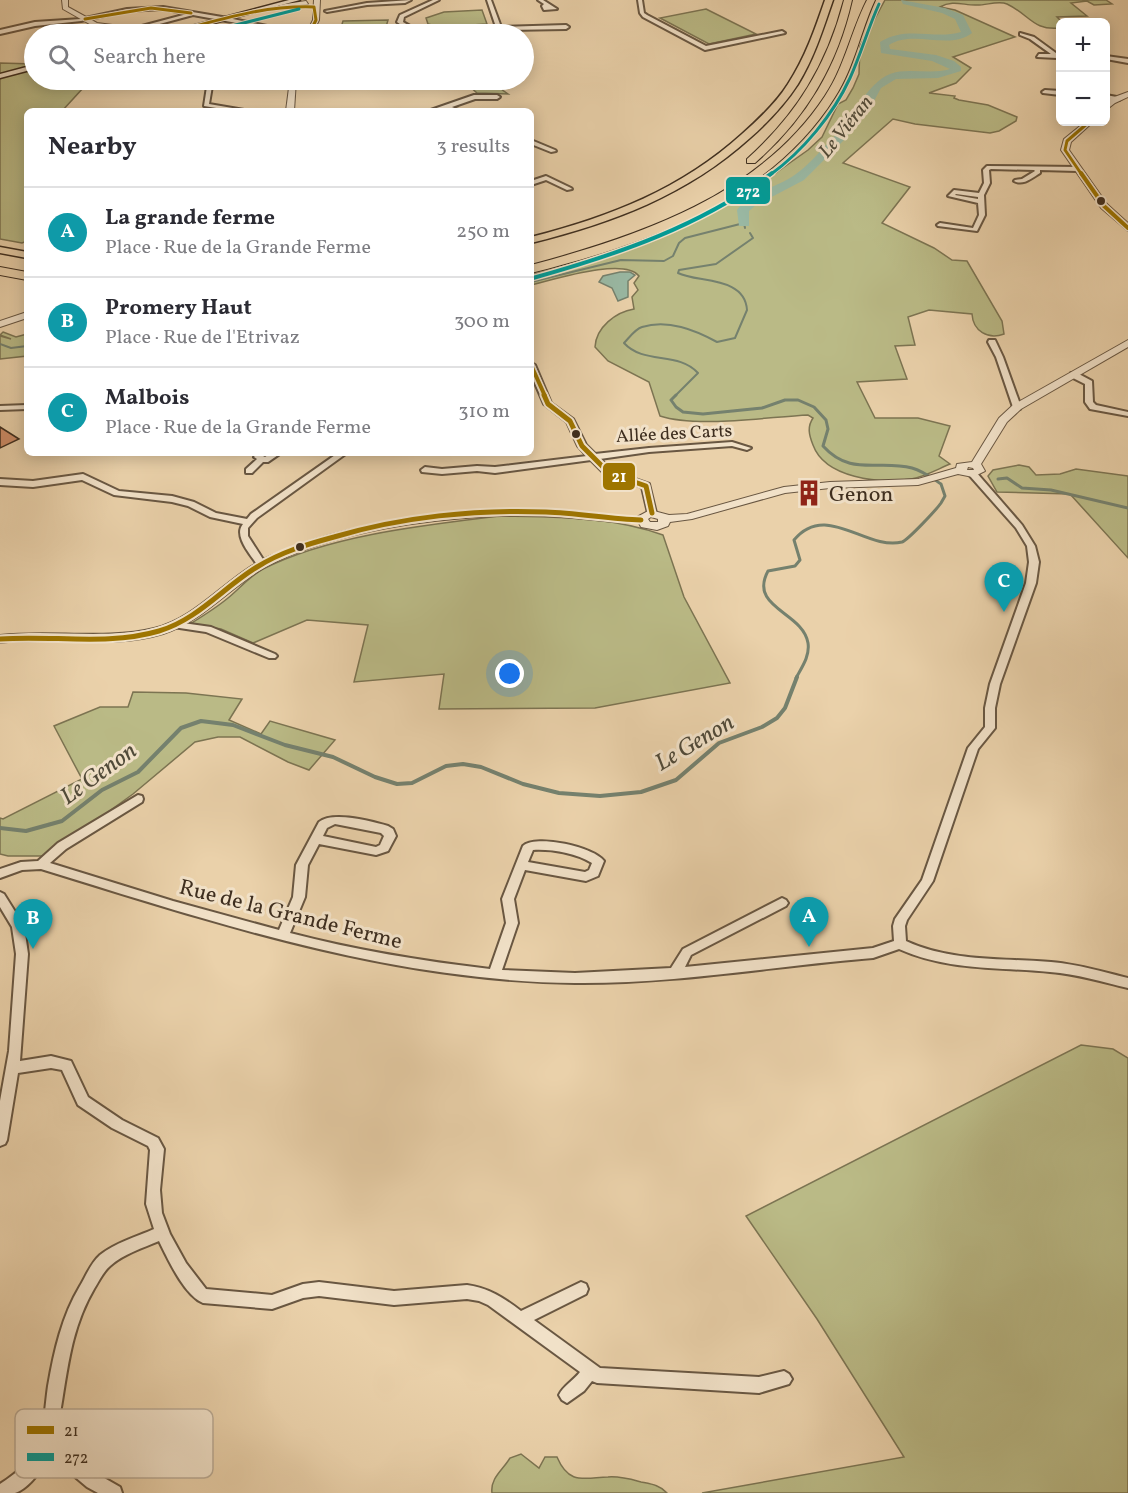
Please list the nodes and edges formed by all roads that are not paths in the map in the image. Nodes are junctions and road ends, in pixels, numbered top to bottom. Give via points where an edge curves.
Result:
1 (65, 0) edge
2 (167, 0) edge
3 (297, 0) edge
4 (409, 0) edge
5 (437, 0) edge
6 (489, 0) edge
7 (540, 0) edge
8 (640, 0) edge
9 (824, 0) edge
10 (829, 0) edge
11 (848, 0) edge
12 (859, 0) edge
13 (871, 0) edge
14 (305, 1) edge
15 (316, 1) edge
16 (282, 5) junction
17 (546, 5) dead end
18 (163, 8) junction
19 (327, 11) dead end
20 (191, 14) junction
21 (317, 15) junction
22 (227, 19) junction
23 (85, 20) junction
24 (35, 24) edge
25 (94, 24) edge
26 (158, 24) edge
27 (207, 24) edge
28 (252, 24) edge
29 (313, 24) edge
30 (403, 24) edge
31 (498, 24) edge
32 (24, 27) edge
33 (566, 27) dead end
34 (534, 29) edge
35 (0, 32) edge
36 (782, 33) dead end
37 (1022, 34) dead end
38 (1056, 55) edge
39 (1039, 56) dead end
40 (1056, 56) edge
41 (1110, 59) edge
42 (1128, 61) edge
43 (24, 70) edge
44 (842, 72) junction
45 (0, 76) edge
46 (208, 90) edge
47 (292, 90) edge
48 (1045, 92) dead end
49 (1056, 93) edge
50 (1128, 94) edge
51 (497, 97) dead end
52 (1110, 97) edge
53 (1119, 98) junction
54 (1110, 105) edge
55 (447, 107) joint
56 (226, 108) edge
57 (290, 108) edge
58 (443, 108) edge
59 (1085, 126) edge
60 (534, 143) edge
61 (553, 151) dead end
62 (1036, 168) junction
63 (1077, 169) junction
64 (739, 171) dead end
65 (725, 180) dead end
66 (1017, 181) dead end
67 (534, 182) edge
68 (569, 189) dead end
69 (940, 225) dead end
70 (1128, 228) edge
71 (534, 237) edge
72 (534, 237) edge
73 (0, 250) edge
74 (24, 254) edge
75 (534, 259) edge
76 (534, 268) edge
77 (0, 271) edge
78 (24, 275) edge
79 (0, 281) edge
80 (24, 285) edge
81 (24, 316) edge
82 (0, 324) edge
83 (992, 342) dead end
84 (1128, 342) edge
85 (534, 372) edge
86 (1074, 375) junction
87 (24, 406) edge
88 (1017, 407) junction
89 (0, 408) edge
90 (1128, 414) edge
91 (747, 448) dead end
92 (261, 456) edge
93 (340, 456) edge
94 (593, 457) junction
95 (424, 470) dead end
96 (974, 470) junction
97 (249, 471) dead end
98 (0, 482) edge
99 (647, 517) junction
100 (248, 522) junction
101 (261, 564) junction
102 (176, 625) junction
103 (0, 639) edge
104 (272, 656) dead end
105 (138, 799) dead end
106 (316, 839) junction
107 (41, 865) junction
108 (521, 865) junction
109 (0, 874) edge
110 (0, 897) edge
111 (782, 903) dead end
112 (282, 937) junction
113 (900, 944) junction
114 (675, 973) junction
115 (494, 974) junction
116 (1128, 983) edge
117 (12, 1068) junction
118 (0, 1140) edge
119 (163, 1232) junction
120 (581, 1289) dead end
121 (520, 1319) junction
122 (590, 1370) junction
123 (784, 1379) dead end
124 (567, 1395) dead end
125 (55, 1409) edge
126 (21, 1478) edge
127 (89, 1478) edge
128 (0, 1493) edge
129 (114, 1493) edge

1 - 23 street via 65,8
2 - 18 street
3 - 16 main road
4 - 19 street
5 - 30 street via 402,16
6 - 31 street
7 - 17 street
8 - 36 street via 643,14 703,47
9 - 71 highway via 789,81 762,115 719,156 644,201
10 - 72 highway via 788,91 717,163 640,206 593,223
11 - 64 highway via 835,50 809,99 778,137
12 - 44 highway
13 - 44 highway
14 - 16 street
14 - 21 street
15 - 21 street
16 - 22 main road
18 - 20 street
18 - 23 street via 127,10
20 - 22 street
20 - 26 street
21 - 29 street
22 - 27 main road
22 - 28 street
23 - 24 street
23 - 25 street
32 - 35 street
33 - 34 street
37 - 38 street
39 - 40 street
41 - 42 street
43 - 45 main road
44 - 76 highway via 830,97 806,129 767,165 733,189 648,232
46 - 56 street via 206,105
47 - 57 street
48 - 49 street
50 - 53 street
51 - 55 street via 474,97
52 - 53 street
53 - 54 street
55 - 58 street
59 - 63 street via 1065,144
60 - 61 street
62 - 63 street
62 - 66 street via 1038,172
62 - 69 street via 989,167 981,198 982,215 975,230
63 - 70 street via 1104,206
65 - 75 highway via 642,224
67 - 68 street via 546,178
73 - 74 highway
77 - 78 highway
79 - 80 highway
81 - 82 street
83 - 88 street
84 - 86 street
85 - 94 street via 546,400 570,421 582,446
86 - 88 street
86 - 90 street via 1089,383 1093,407
87 - 89 street
88 - 96 street via 1003,420
91 - 94 street, Allée des Carts via 732,444
92 - 97 street
93 - 100 street
94 - 95 street, Allée des Carts via 495,470 482,466
94 - 99 street via 609,474 646,486
96 - 99 street via 924,480 794,488 688,517 666,519 657,527 645,525
96 - 113 street via 1024,534 1032,548 1034,572 997,680 989,709 990,728 973,748 927,881 901,919
98 - 100 street via 33,484 83,477 114,493 172,499 213,515
99 - 101 street via 533,512 439,519 334,538
100 - 101 street via 244,536
101 - 102 street
102 - 103 street via 146,634
102 - 104 street via 208,629
105 - 107 street via 62,846
106 - 106 street via 376,851 384,848 390,836 384,829 335,820 328,821
106 - 112 street via 302,865 299,897
107 - 109 street, Rue de la Grande Ferme via 21,866
107 - 112 street, Rue de la Grande Ferme
108 - 108 street via 527,849 534,845 592,856 598,861 594,873 586,877
108 - 115 street via 508,898 512,923
110 - 117 street via 21,939
111 - 114 street via 687,952
112 - 115 street, Rue de la Grande Ferme via 412,966
113 - 114 street, Rue de la Grande Ferme via 873,953
113 - 116 street via 932,957 1053,967
114 - 115 street, Rue de la Grande Ferme via 575,978
117 - 118 street
117 - 119 street via 51,1062 66,1065 83,1101 153,1142 157,1149 153,1206
119 - 121 street via 186,1278 203,1296 272,1302 319,1289 394,1298 467,1292 493,1299
119 - 125 street via 105,1261 81,1298 58,1368
120 - 121 street
121 - 122 street
122 - 123 street via 597,1375 759,1385
122 - 124 street
126 - 128 street
127 - 129 street

